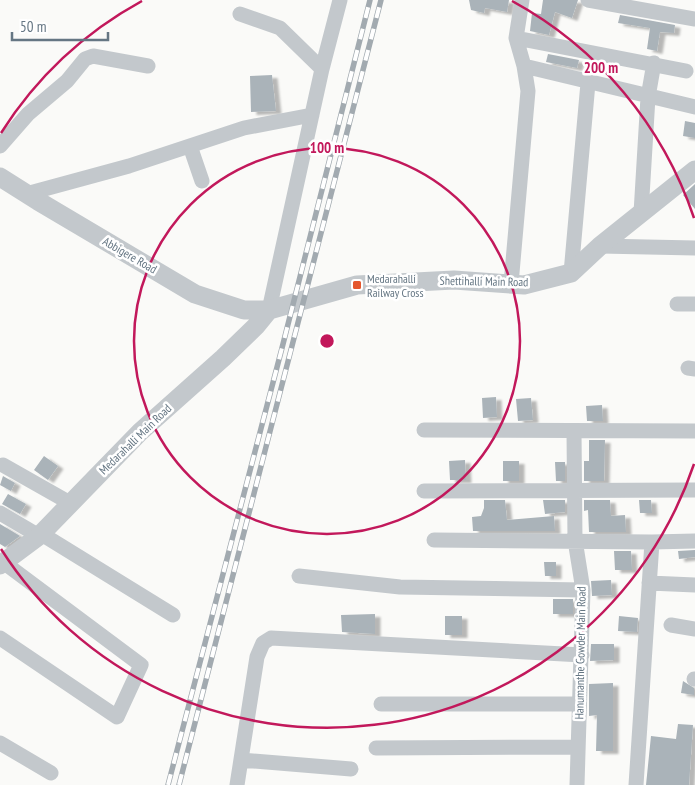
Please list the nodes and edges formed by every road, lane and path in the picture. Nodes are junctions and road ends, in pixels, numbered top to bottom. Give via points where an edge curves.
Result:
1 (340, 0) edge
2 (522, 0) edge
3 (588, 0) edge
4 (240, 14) dead end
5 (695, 19) edge
6 (516, 38) junction
7 (654, 63) junction
8 (148, 66) dead end
9 (524, 66) junction
10 (322, 69) junction
11 (686, 71) dead end
12 (588, 83) junction
13 (648, 97) junction
14 (695, 107) edge
15 (312, 115) junction
16 (0, 146) edge
17 (190, 146) junction
18 (695, 170) edge
19 (0, 176) edge
20 (202, 181) dead end
21 (26, 194) junction
22 (641, 213) junction
23 (600, 246) junction
24 (695, 248) edge
25 (571, 273) junction
26 (511, 284) junction
27 (677, 304) dead end
28 (695, 304) edge
29 (269, 310) junction
30 (424, 430) dead end
31 (695, 431) edge
32 (574, 432) junction
33 (2, 465) dead end
34 (695, 490) edge
35 (424, 491) dead end
36 (574, 491) junction
37 (70, 503) junction
38 (0, 513) edge
39 (40, 534) junction
40 (434, 540) dead end
41 (575, 540) junction
42 (695, 541) edge
43 (652, 542) junction
44 (2, 563) edge
45 (299, 576) dead end
46 (649, 583) junction
47 (695, 585) edge
48 (583, 590) junction
49 (173, 615) dead end
50 (671, 625) dead end
51 (695, 629) edge
52 (0, 638) edge
53 (582, 655) junction
54 (381, 704) dead end
55 (579, 704) junction
56 (0, 743) edge
57 (577, 747) junction
58 (376, 748) dead end
59 (241, 760) junction
60 (351, 769) dead end
61 (51, 772) dead end
62 (237, 785) edge
63 (577, 785) edge
64 (636, 785) edge

1 - 10 street
2 - 6 street
3 - 5 street
4 - 10 street via 280,28
6 - 7 street
6 - 9 street
7 - 11 street
7 - 13 street
8 - 16 street via 93,56 85,59 68,81 28,114
9 - 12 street
9 - 26 street via 528,91
10 - 15 street
12 - 13 street
12 - 25 street
13 - 14 street
13 - 22 street
15 - 17 street via 244,128
15 - 29 street
17 - 20 street
17 - 21 street
18 - 22 street, Shettihalli Main Road
19 - 21 street, Abbigere Road
21 - 29 street, Abbigere Road via 195,294 244,310
22 - 23 street, Shettihalli Main Road
23 - 24 street
23 - 25 street, Shettihalli Main Road
25 - 26 street, Shettihalli Main Road via 524,285
26 - 29 street, Shettihalli Main Road via 454,280 357,285
27 - 28 street
29 - 37 street, Medarahalli Main Road via 250,333 140,432
30 - 32 street
31 - 32 street
32 - 36 street, Hanumanthe Gowder Main Road
33 - 37 street
34 - 36 street
35 - 36 street
36 - 41 street, Hanumanthe Gowder Main Road
37 - 39 street, Medarahalli Main Road
38 - 39 street
39 - 44 street, Medarahalli Main Road
39 - 49 street
40 - 41 street
41 - 43 street
41 - 48 street, Hanumanthe Gowder Main Road
42 - 43 street
43 - 46 street
44 - 52 street via 141,665 117,717
45 - 48 street via 400,587
46 - 47 street
46 - 64 street
48 - 53 street, Hanumanthe Gowder Main Road
50 - 51 street
53 - 55 street, Hanumanthe Gowder Main Road
53 - 59 street via 271,638 263,643 257,657
54 - 55 street
55 - 57 street, Hanumanthe Gowder Main Road
56 - 61 street
57 - 58 street
57 - 63 street, Hanumanthe Gowder Main Road
59 - 60 street
59 - 62 street

